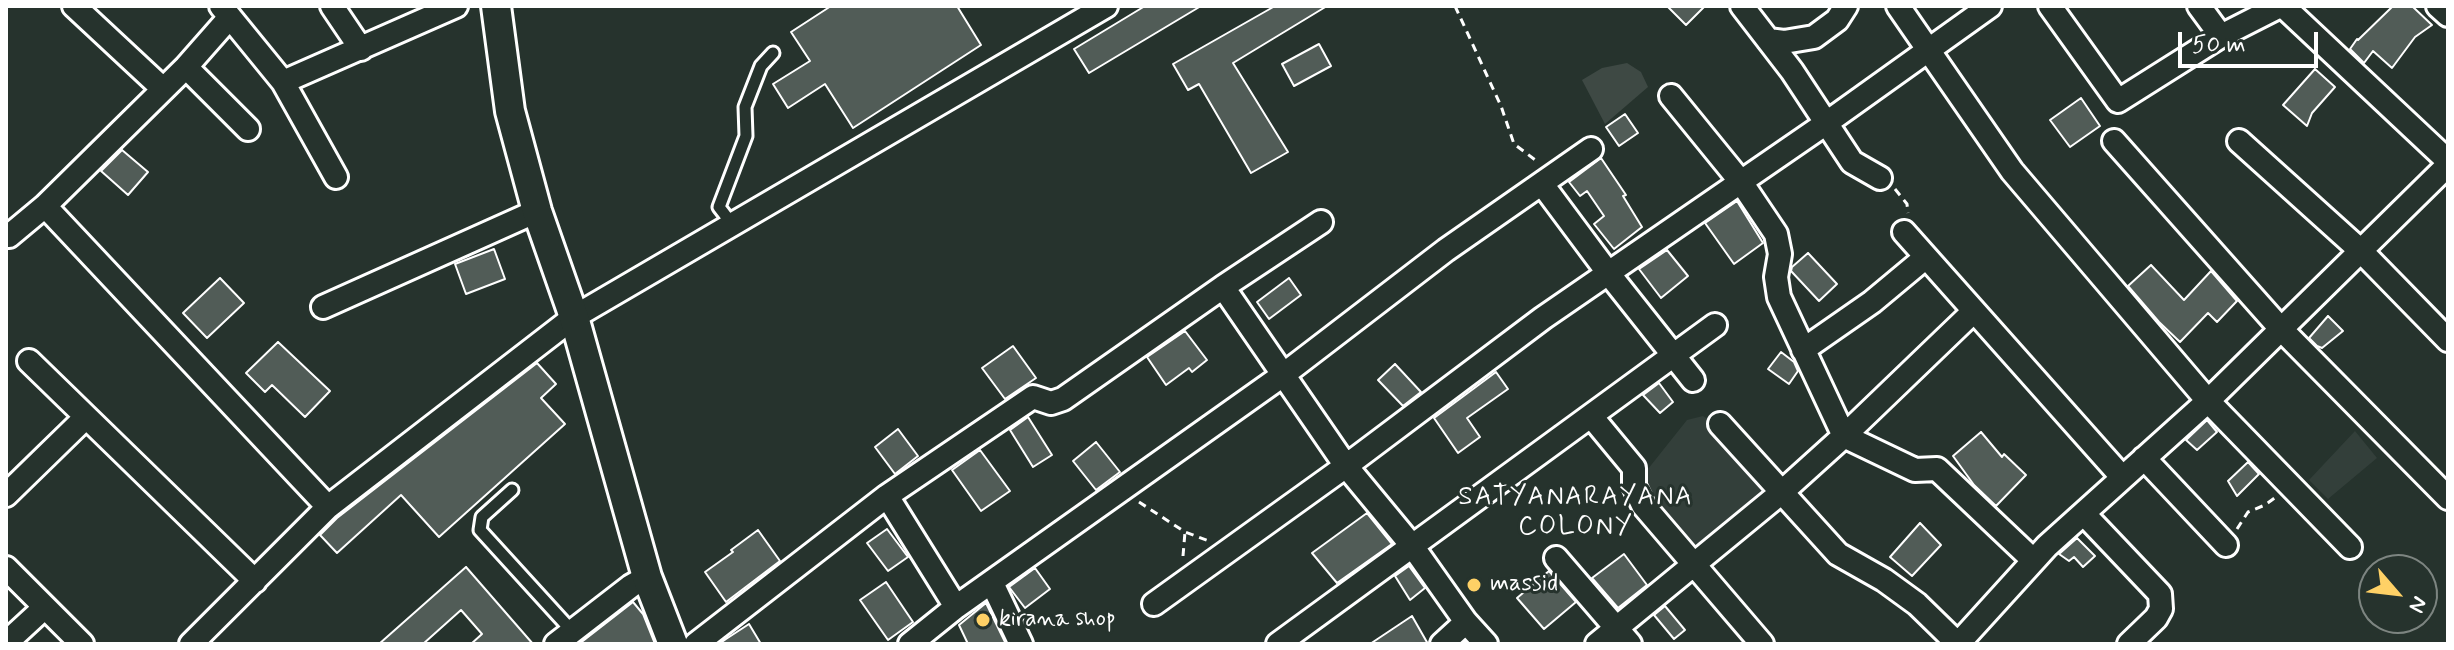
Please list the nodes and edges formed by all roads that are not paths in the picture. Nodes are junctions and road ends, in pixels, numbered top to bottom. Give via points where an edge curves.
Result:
1 (74, 6) edge
2 (332, 6) edge
3 (456, 6) edge
4 (496, 6) edge
5 (1106, 6) edge
6 (1742, 6) edge
7 (1846, 6) edge
8 (1898, 6) edge
9 (1990, 6) edge
10 (2050, 6) edge
11 (2199, 6) edge
12 (2281, 6) edge
13 (2438, 6) edge
14 (225, 11) edge
15 (2448, 15) edge
16 (2221, 36) junction
17 (1768, 40) junction
18 (361, 49) junction
19 (1928, 51) junction
20 (773, 53) dead end
21 (186, 67) junction
22 (283, 82) junction
23 (162, 88) junction
24 (1671, 96) dead end
25 (1825, 124) junction
26 (248, 129) dead end
27 (2114, 141) dead end
28 (2239, 141) dead end
29 (1591, 149) dead end
30 (2448, 163) edge
31 (336, 177) dead end
32 (1880, 178) road end
33 (1549, 179) junction
34 (1741, 182) junction
35 (45, 206) junction
36 (537, 211) junction
37 (1321, 222) dead end
38 (732, 224) junction
39 (1904, 232) road end
40 (9, 236) dead end
41 (2361, 251) junction
42 (1926, 257) junction
43 (1609, 274) junction
44 (1223, 287) junction
45 (323, 307) dead end
46 (1974, 311) junction
47 (574, 317) junction
48 (1715, 325) dead end
49 (2281, 329) junction
50 (2448, 340) edge
51 (1803, 350) junction
52 (1675, 355) junction
53 (29, 361) dead end
54 (1283, 375) junction
55 (1693, 380) dead end
56 (2208, 401) junction
57 (1591, 416) junction
58 (85, 418) junction
59 (1720, 424) dead end
60 (1844, 436) junction
61 (2144, 458) junction
62 (1346, 466) junction
63 (2122, 477) junction
64 (512, 490) dead end
65 (1782, 492) junction
66 (6, 495) edge
67 (887, 496) junction
68 (2448, 498) edge
69 (328, 507) junction
70 (2084, 514) junction
71 (2226, 545) road end
72 (1413, 547) junction
73 (2350, 547) dead end
74 (1556, 558) dead end
75 (2033, 560) junction
76 (1694, 564) junction
77 (6, 568) edge
78 (647, 577) junction
79 (255, 581) junction
80 (992, 583) junction
81 (1154, 604) dead end
82 (45, 607) junction
83 (956, 607) junction
84 (1466, 622) junction
85 (1623, 636) edge
86 (564, 638) edge
87 (6, 643) edge
88 (82, 644) edge
89 (191, 644) edge
90 (673, 644) edge
91 (696, 644) edge
92 (910, 644) edge
93 (1021, 644) edge
94 (1278, 644) edge
95 (1442, 644) edge
96 (1486, 644) edge
97 (1597, 644) edge
98 (1762, 644) edge
99 (1958, 644) edge
100 (2129, 644) edge

1 - 23 street
2 - 18 street
3 - 18 street
4 - 36 street via 510,111
5 - 38 street
6 - 17 street
7 - 17 street via 1814,37
8 - 19 street
9 - 19 street
10 - 16 street via 2118,101
11 - 16 street
12 - 16 street
12 - 30 street
13 - 15 street
14 - 21 street
14 - 22 street
17 - 25 street
18 - 22 street
19 - 25 street
19 - 56 street via 2012,171
20 - 38 lane via 761,66 745,107 746,136 719,207
21 - 23 street
21 - 26 street
22 - 31 street
23 - 35 street
24 - 34 street
25 - 32 street via 1852,162
25 - 34 street
27 - 49 street
28 - 41 street
29 - 33 street
30 - 41 street
33 - 43 street
33 - 54 street
34 - 43 street
34 - 51 street via 1776,234 1779,297
35 - 40 street
35 - 69 street
36 - 45 street
36 - 47 street
37 - 44 street
38 - 47 street
39 - 42 street
41 - 49 street
41 - 50 street
42 - 46 street
42 - 51 street
43 - 52 street
43 - 62 street
44 - 54 street
44 - 67 street via 1063,399 1051,403 1033,397
46 - 60 street
46 - 63 street
47 - 69 street
47 - 78 street
48 - 52 street
49 - 56 street
49 - 68 street
51 - 60 street
52 - 55 street
52 - 57 street
53 - 58 street
54 - 62 street
54 - 80 street
56 - 61 street
56 - 73 street
57 - 72 street
57 - 76 street via 1634,468 1634,486 1643,505
58 - 66 street
58 - 79 street
59 - 65 street
60 - 65 street
60 - 75 street via 1915,470 1937,469
61 - 63 street
61 - 71 street
62 - 72 street
62 - 81 street
63 - 70 street
64 - 86 lane via 482,517 480,530
65 - 76 street
65 - 99 street via 1838,554 1917,604
67 - 83 street
67 - 91 street
69 - 79 street
70 - 75 street
70 - 100 street via 2160,594 2156,618
72 - 84 street
72 - 94 street
74 - 85 street
75 - 99 street
76 - 85 street
76 - 98 street
77 - 82 street
78 - 86 street
78 - 90 street
79 - 89 street
80 - 83 street
80 - 93 street
82 - 87 street
82 - 88 street
83 - 92 street
84 - 95 street
84 - 96 street
85 - 97 street

